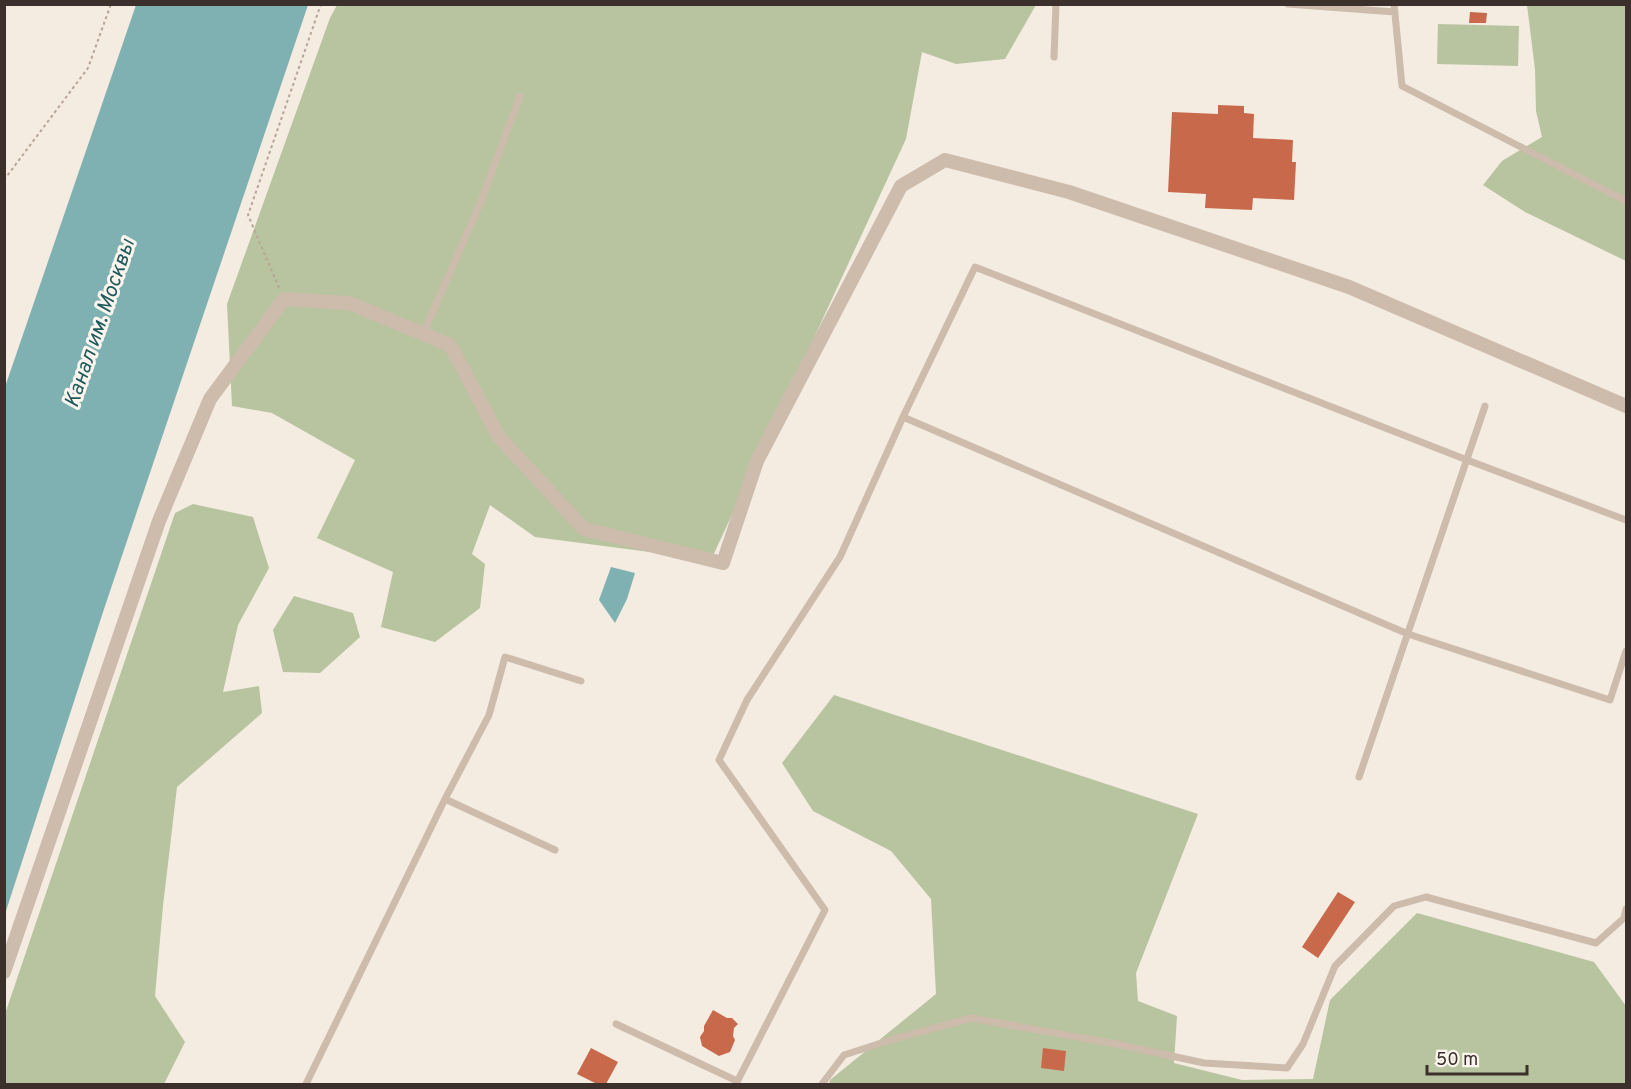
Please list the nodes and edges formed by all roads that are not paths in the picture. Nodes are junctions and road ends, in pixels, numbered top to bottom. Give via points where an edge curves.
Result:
1 (1056, 4) edge
2 (1288, 4) edge
3 (1394, 8) edge
4 (1054, 57) dead end
5 (520, 96) dead end
6 (1626, 201) edge
7 (423, 334) junction
8 (1485, 406) dead end
9 (1626, 406) edge
10 (903, 417) junction
11 (1467, 460) junction
12 (1626, 520) edge
13 (1408, 634) junction
14 (1626, 651) edge
15 (581, 681) dead end
16 (1359, 777) dead end
17 (445, 799) junction
18 (555, 850) dead end
19 (1626, 909) edge
20 (4, 972) edge
21 (616, 1024) dead end
22 (737, 1083) edge
23 (306, 1084) edge
24 (822, 1084) edge

1 - 4 lane
2 - 3 lane
3 - 6 lane via 1402,86
5 - 7 lane via 480,204
7 - 9 street via 450,345 499,437 584,529 723,563 757,461 901,186 945,160 1069,192 1349,287
7 - 20 street via 349,303 284,299 210,399 159,521
8 - 11 lane
10 - 11 lane via 975,267
10 - 13 lane
10 - 22 lane via 840,557 747,700 719,760 825,910
11 - 12 lane
11 - 13 lane
13 - 14 lane via 1610,700
13 - 16 lane
15 - 17 lane via 505,657 489,715
17 - 18 lane
17 - 23 lane
19 - 24 lane via 1624,918 1596,943 1426,897 1394,906 1335,966 1303,1044 1287,1068 1204,1063 972,1018 844,1055
21 - 22 lane

